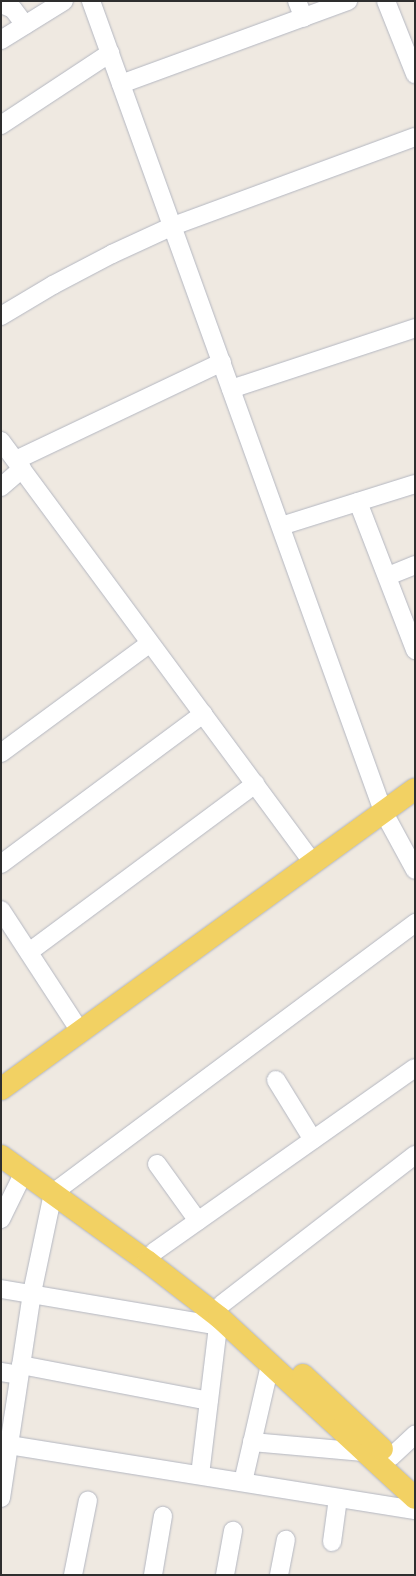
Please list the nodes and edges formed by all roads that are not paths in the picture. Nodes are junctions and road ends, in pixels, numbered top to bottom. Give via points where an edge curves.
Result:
1 (64, 1) edge
2 (92, 1) edge
3 (348, 1) edge
4 (386, 1) edge
5 (1, 4) edge
6 (300, 9) edge
7 (25, 25) junction
8 (1, 40) edge
9 (110, 53) junction
10 (415, 74) edge
11 (122, 84) junction
12 (1, 124) edge
13 (415, 137) edge
14 (173, 226) junction
15 (1, 316) edge
16 (415, 328) edge
17 (222, 362) junction
18 (231, 389) junction
19 (1, 441) edge
20 (19, 464) junction
21 (415, 484) edge
22 (1, 487) edge
23 (358, 502) junction
24 (280, 526) junction
25 (415, 565) edge
26 (388, 576) junction
27 (150, 643) junction
28 (415, 650) edge
29 (203, 714) junction
30 (1, 753) edge
31 (254, 784) junction
32 (415, 789) edge
33 (383, 811) junction
34 (313, 863) junction
35 (1, 864) edge
36 (415, 870) edge
37 (1, 910) edge
38 (415, 923) edge
39 (29, 952) junction
40 (80, 1031) junction
41 (415, 1068) edge
42 (276, 1080) dead end
43 (1, 1089) edge
44 (1, 1139) edge
45 (313, 1140) junction
46 (415, 1155) edge
47 (1, 1156) edge
48 (157, 1164) dead end
49 (24, 1172) junction
50 (58, 1188) junction
51 (1, 1219) edge
52 (198, 1221) junction
53 (154, 1252) junction
54 (1, 1289) edge
55 (32, 1293) junction
56 (222, 1304) junction
57 (225, 1327) junction
58 (270, 1365) junction
59 (20, 1370) junction
60 (1, 1372) edge
61 (209, 1401) junction
62 (415, 1435) edge
63 (252, 1442) junction
64 (364, 1452) junction
65 (6, 1453) edge
66 (391, 1457) junction
67 (200, 1476) junction
68 (415, 1478) edge
69 (243, 1482) junction
70 (1, 1498) edge
71 (338, 1498) junction
72 (415, 1498) edge
73 (88, 1500) dead end
74 (415, 1510) edge
75 (163, 1516) dead end
76 (233, 1531) dead end
77 (286, 1540) dead end
78 (332, 1542) dead end
79 (73, 1575) edge
80 (154, 1575) edge
81 (225, 1575) edge
82 (279, 1575) edge

1 - 7 street
2 - 9 street
3 - 6 street
4 - 10 street
5 - 7 street via 13,9
6 - 11 street
7 - 8 street
9 - 11 street
9 - 12 street
11 - 14 street
13 - 14 street
14 - 15 street via 103,258
14 - 17 street
16 - 18 street
17 - 18 street
17 - 20 street
18 - 24 street
19 - 20 street
20 - 22 street
20 - 27 street
21 - 23 street
23 - 24 street
23 - 26 street
24 - 33 street
25 - 26 street
26 - 28 street
27 - 29 street
27 - 30 street
29 - 31 street
29 - 35 street
31 - 34 street
31 - 39 street
32 - 33 main road
33 - 34 main road
33 - 36 street
34 - 40 main road
37 - 39 street
38 - 50 street
39 - 40 street
40 - 43 main road
41 - 45 street
42 - 45 street
44 - 50 main road
45 - 52 street
46 - 56 street
47 - 49 main road
48 - 52 street
49 - 50 main road
49 - 51 street
50 - 53 main road
50 - 55 street
50 - 57 main road
52 - 53 street
53 - 56 main road
54 - 55 street
55 - 57 street
55 - 59 street
56 - 66 main road via 256,1331
57 - 58 main road
57 - 61 street
58 - 63 street
58 - 64 main road
59 - 60 street
59 - 61 street
59 - 65 street
61 - 67 street
62 - 66 street
63 - 64 street
63 - 69 street
64 - 72 main road
65 - 67 street
65 - 70 street
66 - 68 main road
67 - 69 street
69 - 71 street
71 - 74 street
71 - 78 street
73 - 79 street
75 - 80 street
76 - 81 street
77 - 82 street

